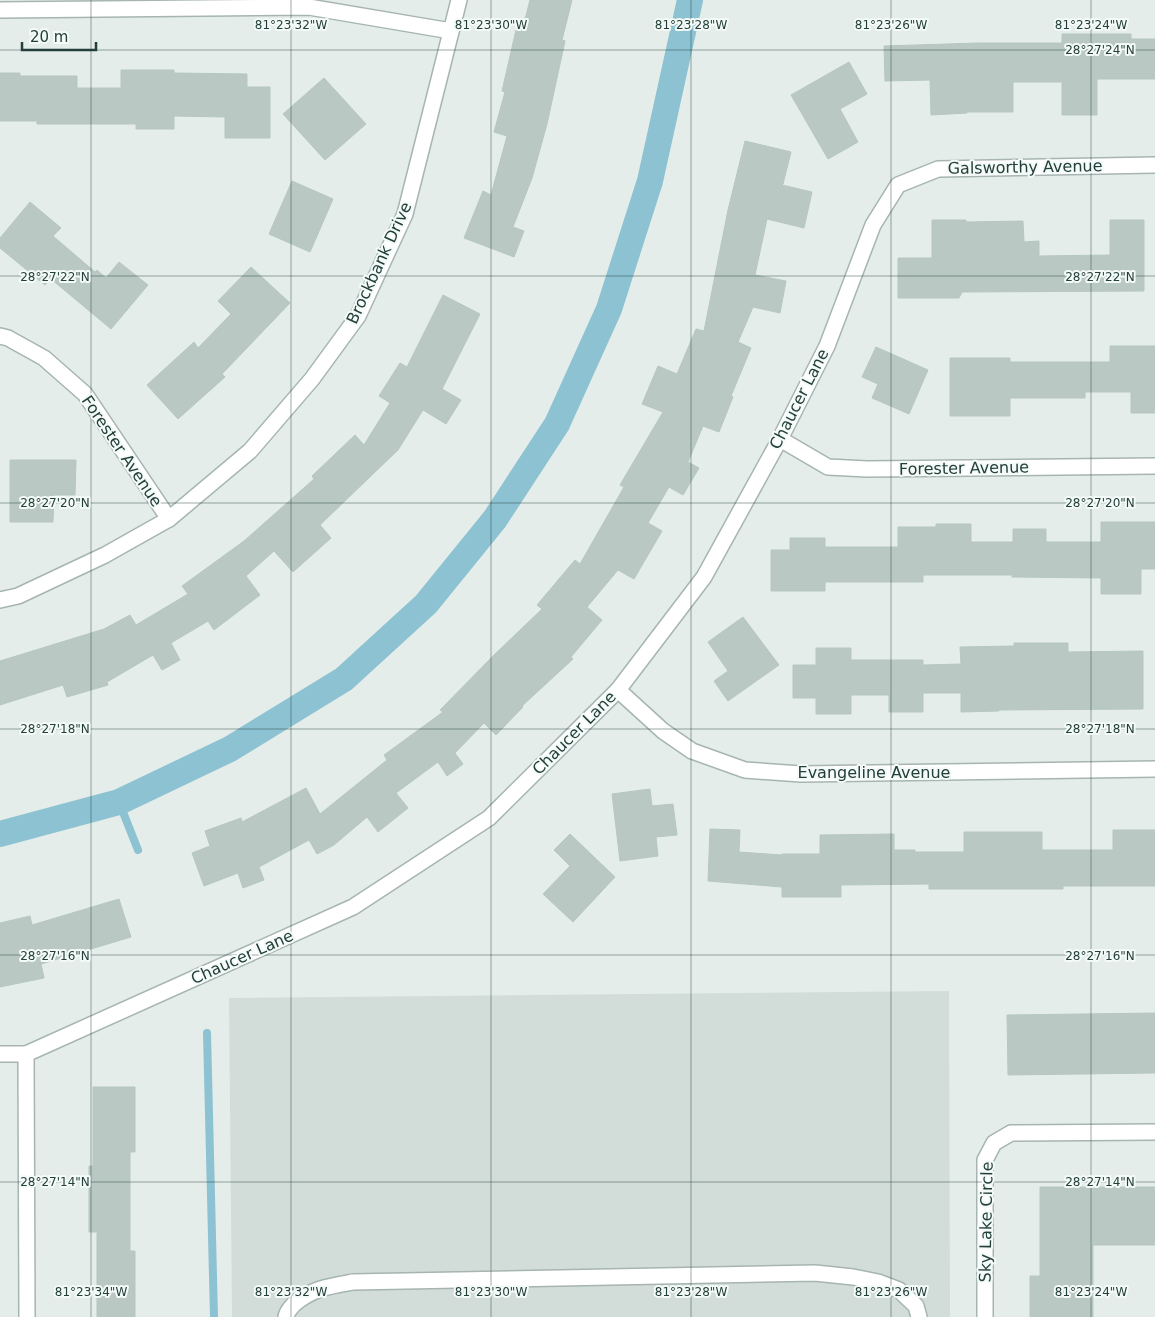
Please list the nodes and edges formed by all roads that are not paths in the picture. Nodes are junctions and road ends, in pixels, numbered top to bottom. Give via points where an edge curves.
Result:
1 (459, 0) edge
2 (0, 10) edge
3 (451, 31) junction
4 (1155, 165) edge
5 (898, 185) joint
6 (0, 336) edge
7 (780, 438) junction
8 (1155, 466) edge
9 (169, 519) junction
10 (0, 600) edge
11 (618, 690) junction
12 (1155, 769) edge
13 (0, 1054) edge
14 (26, 1054) junction
15 (1155, 1132) edge
16 (26, 1317) edge
17 (286, 1317) edge
18 (919, 1317) edge
19 (985, 1317) edge

1 - 3 street, Brockbank Drive
2 - 3 street via 309,8
3 - 9 street, Brockbank Drive via 405,214 358,316 312,379 250,451
4 - 5 street, Galsworthy Avenue via 938,169
5 - 7 street, Chaucer Lane via 873,225 827,346
6 - 9 street, Forester Avenue via 44,358 85,394
7 - 8 street, Forester Avenue via 828,467
7 - 11 street, Chaucer Lane via 704,577
9 - 10 street via 96,559 18,596
11 - 12 street, Evangeline Avenue via 663,732 692,752 745,770 800,774
11 - 14 street, Chaucer Lane via 489,818 353,907
13 - 14 street
14 - 16 street
15 - 19 street, Sky Lake Circle via 1011,1133 994,1143 984,1160
17 - 18 street via 287,1310 304,1296 321,1288 353,1282 815,1273 878,1282 899,1290 916,1306

